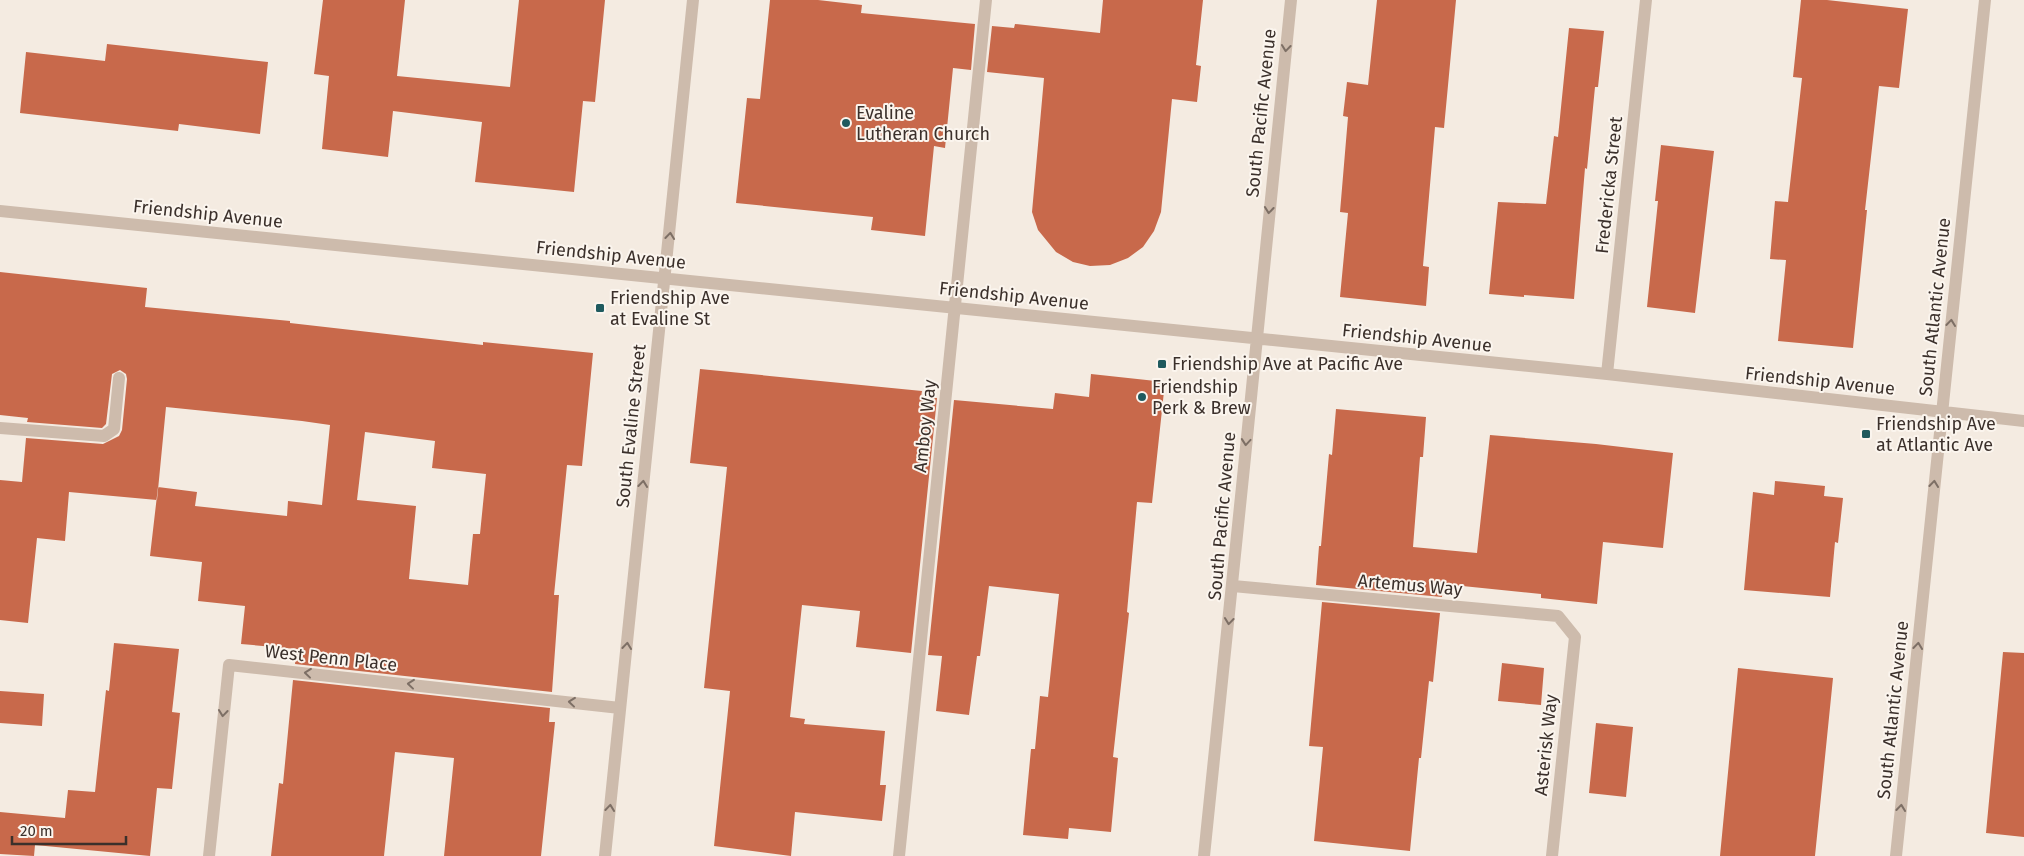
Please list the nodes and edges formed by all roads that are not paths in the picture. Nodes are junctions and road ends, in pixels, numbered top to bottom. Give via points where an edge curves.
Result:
1 (694, 0) edge
2 (986, 0) edge
3 (1290, 0) edge
4 (1646, 0) edge
5 (1985, 0) edge
6 (0, 211) edge
7 (665, 278) junction
8 (954, 307) junction
9 (1256, 340) junction
10 (1608, 374) junction
11 (120, 378) dead end
12 (1942, 412) junction
13 (2024, 421) edge
14 (0, 428) edge
15 (1233, 586) junction
16 (1575, 637) joint
17 (620, 708) junction
18 (209, 856) edge
19 (605, 856) edge
20 (899, 856) edge
21 (1204, 856) edge
22 (1552, 856) edge
23 (1896, 856) edge

7 -> 1 street, South Evaline Street
2 - 8 street, Amboy Way
3 -> 9 street, South Pacific Avenue
4 - 10 street, Fredericka Street
12 -> 5 street, South Atlantic Avenue
6 - 7 street, Friendship Avenue
7 - 8 street, Friendship Avenue
17 -> 7 street, South Evaline Street
8 - 9 street, Friendship Avenue
8 - 20 street, Amboy Way
9 - 10 street, Friendship Avenue
9 -> 15 street, South Pacific Avenue
10 - 12 street, Friendship Avenue
11 - 14 street via 114,429 104,436
12 - 13 street, Friendship Avenue
23 -> 12 street, South Atlantic Avenue
15 - 16 street, Artemus Way via 1558,616
15 -> 21 street, South Pacific Avenue
16 - 22 street, Asterisk Way
17 -> 18 street, West Penn Place via 229,665
19 -> 17 street, South Evaline Street

